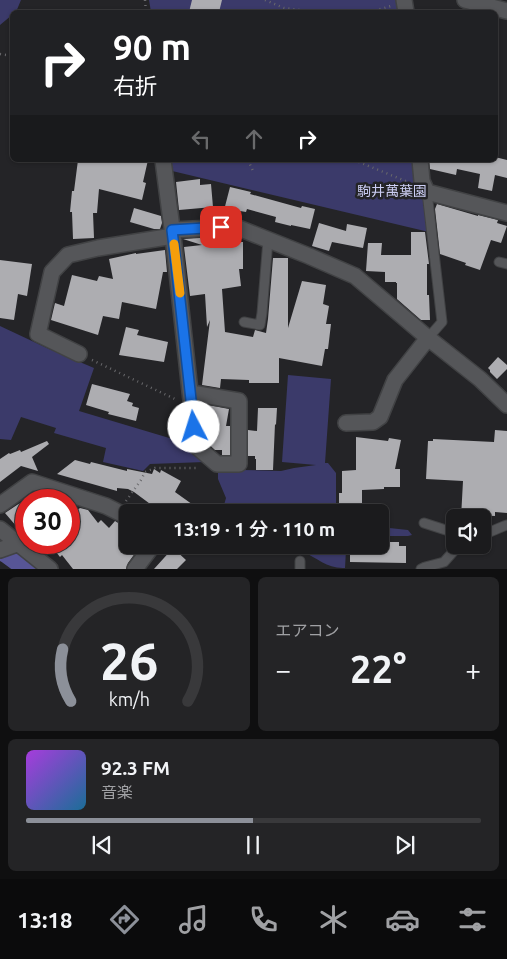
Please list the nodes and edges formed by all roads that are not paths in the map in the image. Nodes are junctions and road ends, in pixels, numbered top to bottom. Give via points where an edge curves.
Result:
1 (465, 0) edge
2 (507, 11) edge
3 (163, 162) edge
4 (420, 162) edge
5 (426, 190) junction
6 (507, 213) edge
7 (172, 233) junction
8 (268, 240) junction
9 (244, 322) dead end
10 (428, 338) junction
11 (85, 357) road end
12 (191, 400) junction
13 (507, 405) edge
14 (346, 423) dead end
15 (0, 504) edge
16 (119, 513) edge
17 (424, 523) dead end
18 (507, 525) edge
19 (0, 529) edge
20 (446, 530) edge
21 (491, 532) edge
22 (10, 546) edge
23 (146, 554) edge
24 (451, 554) edge
25 (42, 567) edge
26 (135, 569) edge
27 (421, 569) edge

1 - 2 street
3 - 7 street
4 - 5 street
5 - 6 street
5 - 10 lane via 442,322
7 - 8 street via 236,227
7 - 11 street via 68,255 52,272 38,334
7 - 12 street
8 - 9 lane via 260,325
8 - 10 street via 355,276
10 - 13 street
10 - 14 street via 395,380 380,417 373,422
12 - 12 street via 239,401 239,464 217,464 196,446
15 - 16 street via 32,482
17 - 20 lane
18 - 21 lane
19 - 22 street
22 - 25 street
23 - 26 street
24 - 27 lane via 444,562

